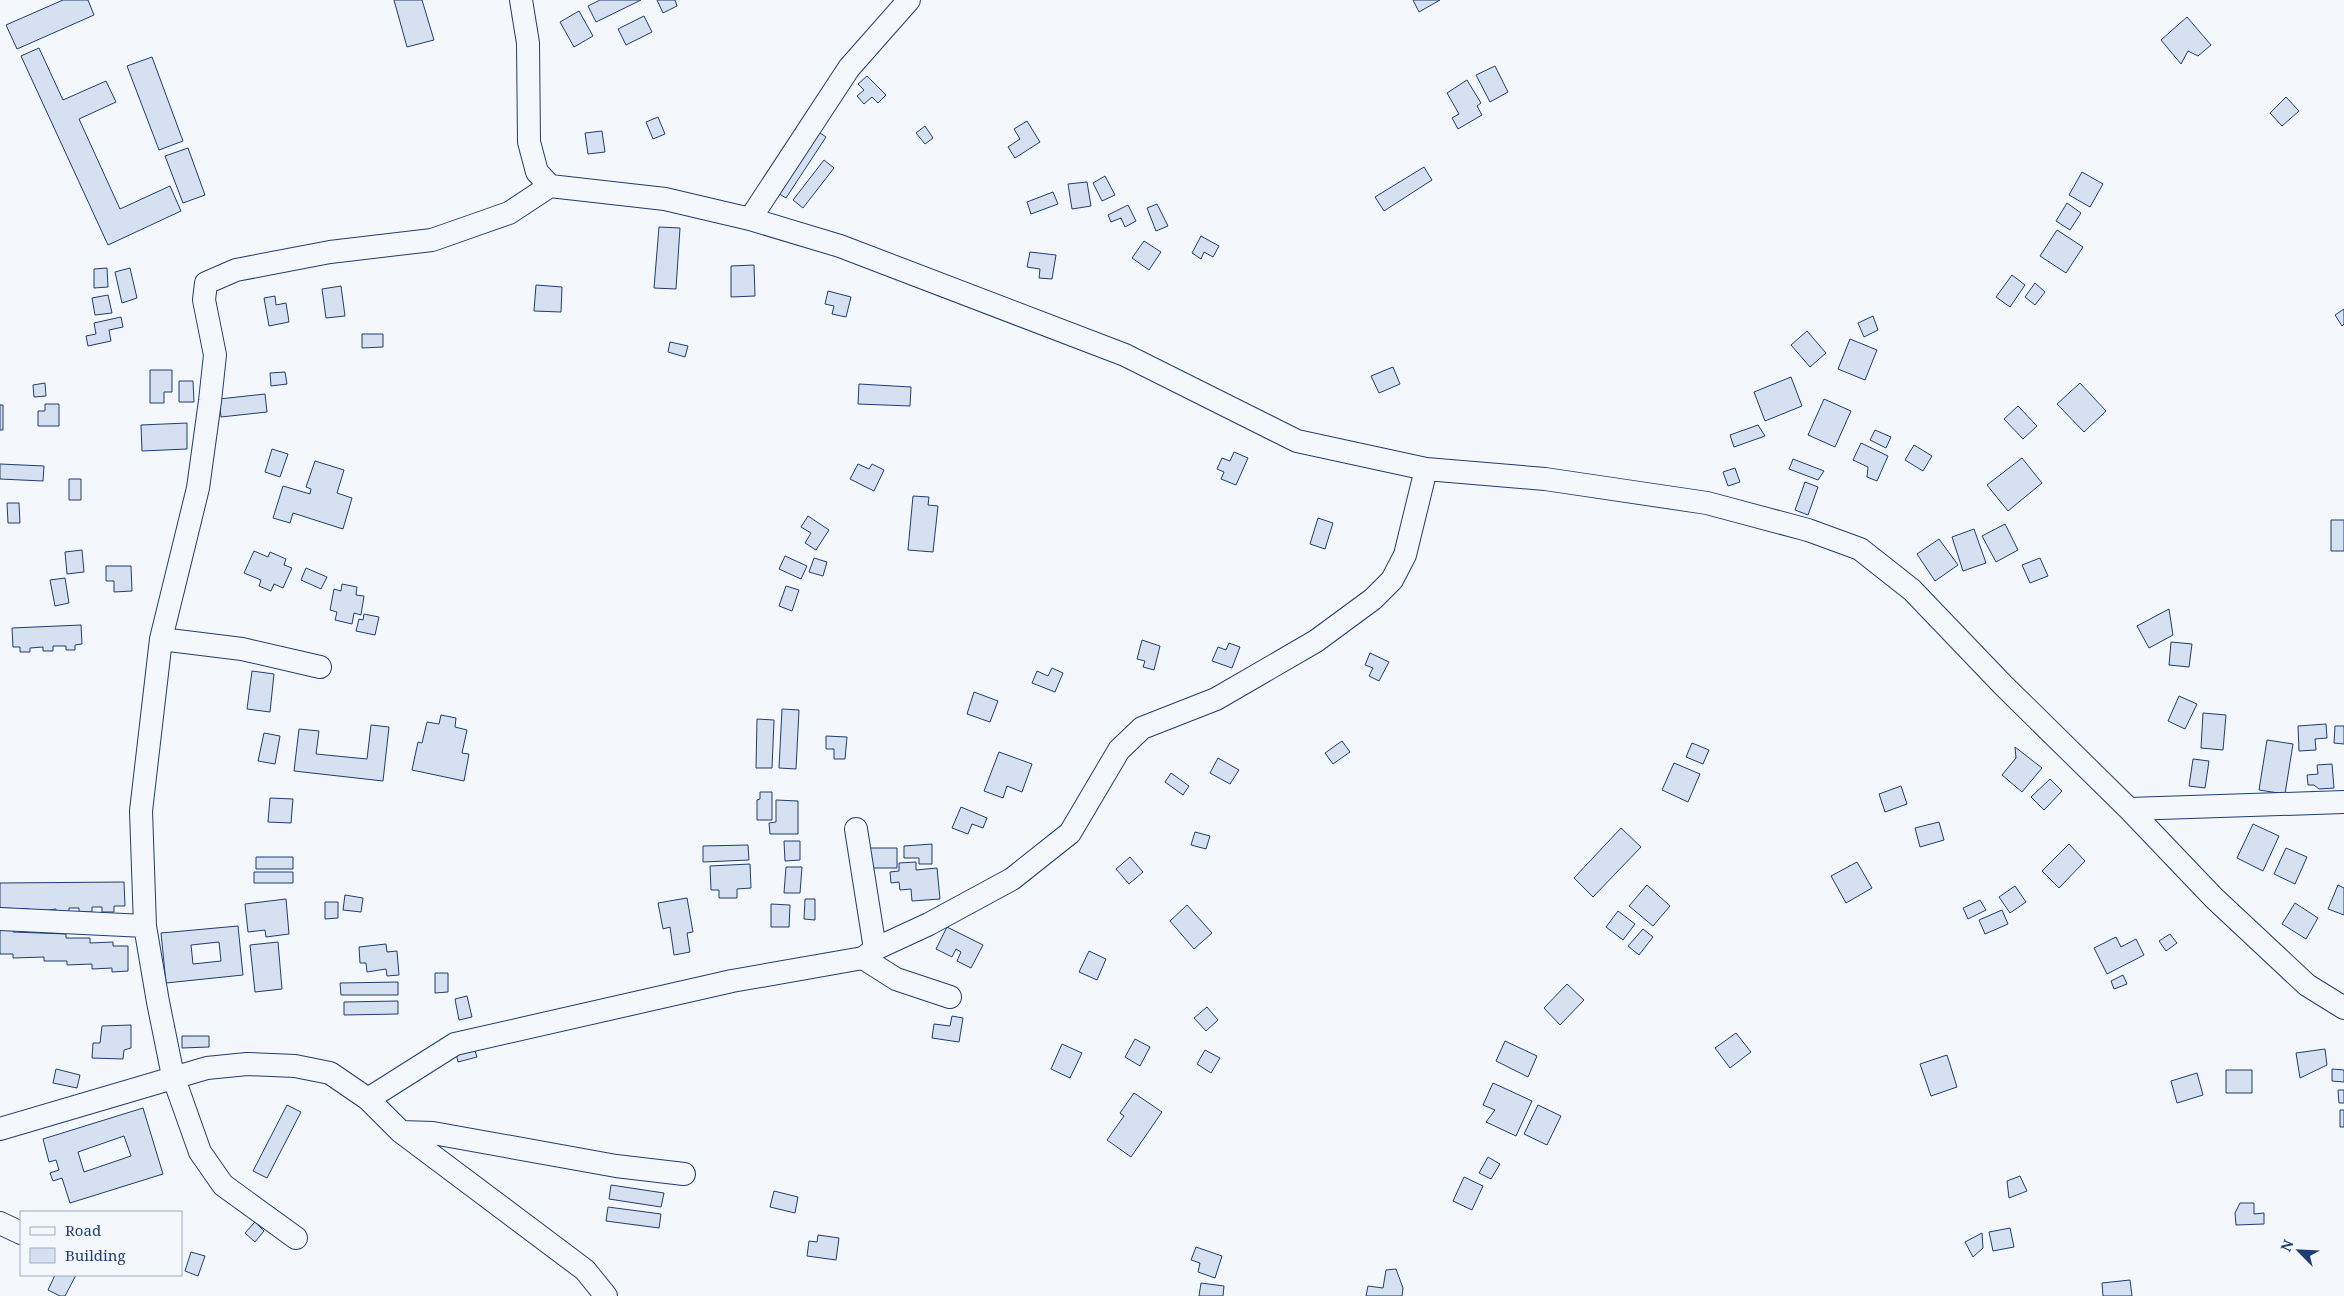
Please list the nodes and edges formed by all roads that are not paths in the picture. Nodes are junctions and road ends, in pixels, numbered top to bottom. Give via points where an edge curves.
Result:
1 (521, 0) edge
2 (909, 0) edge
3 (550, 186) junction
4 (750, 218) junction
5 (1426, 470) junction
6 (161, 638) junction
7 (320, 667) dead end
8 (2344, 802) edge
9 (2129, 809) junction
10 (856, 829) dead end
11 (0, 919) edge
12 (145, 926) junction
13 (869, 954) junction
14 (950, 997) dead end
15 (2344, 1008) edge
16 (173, 1076) junction
17 (368, 1099) junction
18 (0, 1129) edge
19 (401, 1132) junction
20 (684, 1174) dead end
21 (0, 1224) edge
22 (20, 1233) edge
23 (296, 1238) dead end
24 (606, 1296) edge

1 - 3 street via 528,43 529,142 536,172
2 - 4 street via 849,68
3 - 4 street via 665,199
3 - 6 street via 509,212 432,240 330,252 236,270 206,283 204,300 214,355 210,401 198,488
4 - 5 street via 840,246 1124,355 1297,441
5 - 9 street via 1545,479 1707,503 1808,530 1860,549 1912,590
5 - 13 street via 1405,555 1392,580 1373,599 1316,641 1216,699 1142,728 1118,750 1070,833 1012,879
6 - 7 street via 242,649
6 - 12 street via 140,812
8 - 9 street
9 - 15 street via 2214,898 2307,985
10 - 13 street
11 - 12 street
12 - 16 street
13 - 14 street via 896,978
13 - 17 street via 703,987 455,1044
16 - 17 street via 247,1064 295,1066 330,1073
16 - 18 street
16 - 23 street via 200,1152 223,1185
17 - 19 street
19 - 20 street via 433,1133 616,1166
19 - 24 street via 585,1270
21 - 22 street

